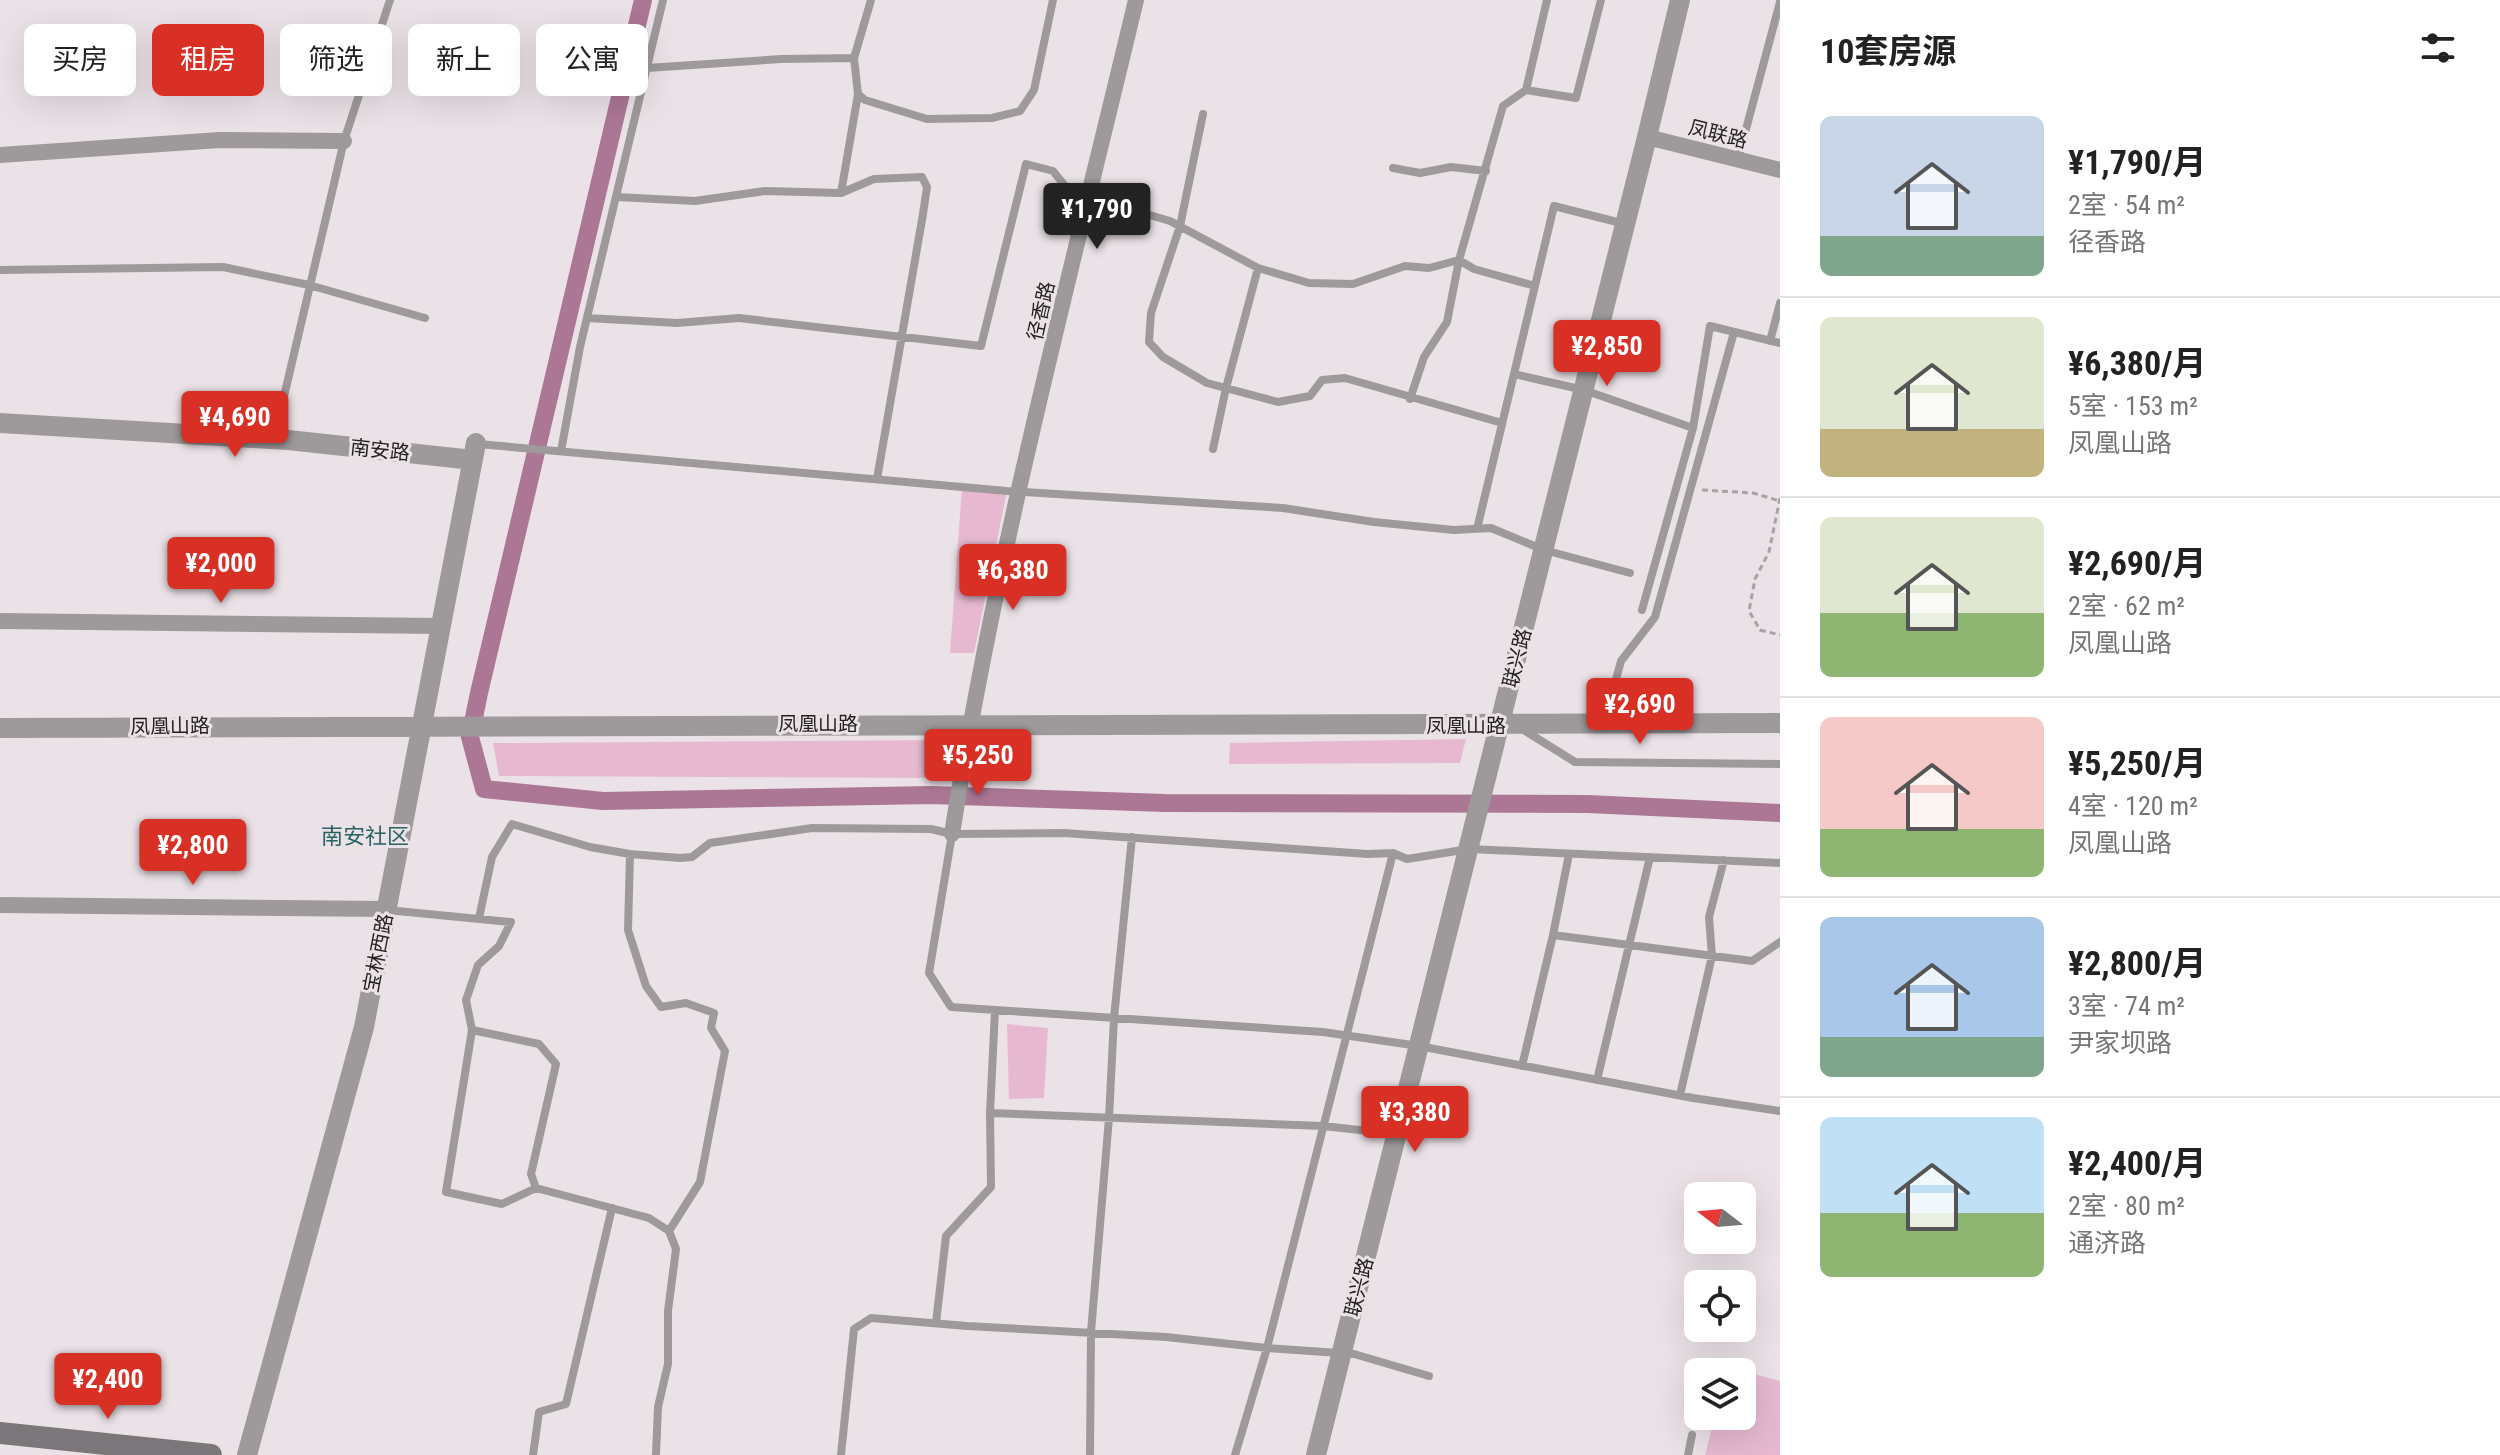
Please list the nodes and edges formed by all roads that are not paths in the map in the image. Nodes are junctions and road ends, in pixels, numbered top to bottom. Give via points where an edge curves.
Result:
1 (390, 0) edge
2 (663, 0) edge
3 (871, 0) edge
4 (1053, 0) edge
5 (1136, 0) edge
6 (1547, 0) edge
7 (1601, 0) edge
8 (1680, 0) edge
9 (1780, 2) edge
10 (854, 58) junction
11 (648, 64) edge
12 (648, 68) edge
13 (1526, 90) junction
14 (858, 94) junction
15 (640, 96) edge
16 (1203, 114) dead end
17 (1647, 137) junction
18 (344, 141) junction
19 (0, 155) edge
20 (1738, 159) junction
21 (1393, 168) dead end
22 (1780, 170) edge
23 (1486, 171) junction
24 (841, 193) junction
25 (616, 197) junction
26 (1086, 212) junction
27 (1625, 225) junction
28 (1180, 226) junction
29 (1459, 260) junction
30 (1258, 268) junction
31 (0, 270) edge
32 (309, 285) junction
33 (1535, 286) junction
34 (1780, 303) edge
35 (425, 318) dead end
36 (587, 318) junction
37 (1734, 332) junction
38 (903, 337) junction
39 (1770, 341) junction
40 (1780, 343) edge
41 (1514, 374) junction
42 (1226, 388) junction
43 (1584, 390) junction
44 (1410, 399) junction
45 (0, 423) edge
46 (1502, 423) junction
47 (1693, 428) junction
48 (274, 439) junction
49 (1213, 449) dead end
50 (561, 451) junction
51 (475, 452) junction
52 (877, 479) junction
53 (1019, 492) junction
54 (1477, 529) junction
55 (1544, 550) junction
56 (1630, 573) dead end
57 (1642, 610) dead end
58 (0, 621) edge
59 (441, 626) junction
60 (1780, 723) edge
61 (422, 724) junction
62 (969, 725) junction
63 (1604, 725) junction
64 (1508, 726) junction
65 (0, 728) edge
66 (1780, 764) edge
67 (953, 826) junction
68 (1132, 837) junction
69 (1469, 846) junction
70 (1393, 853) junction
71 (630, 854) junction
72 (1569, 854) junction
73 (1650, 857) junction
74 (1724, 860) junction
75 (1780, 863) edge
76 (0, 905) edge
77 (386, 909) junction
78 (479, 918) junction
79 (1553, 935) junction
80 (1780, 942) edge
81 (1630, 945) junction
82 (1712, 956) junction
83 (995, 1010) junction
84 (1114, 1018) junction
85 (472, 1030) junction
86 (1346, 1036) junction
87 (1419, 1046) junction
88 (1522, 1066) junction
89 (1597, 1080) junction
90 (1680, 1095) junction
91 (1780, 1111) edge
92 (990, 1113) junction
93 (1109, 1118) junction
94 (1323, 1126) junction
95 (1397, 1134) junction
96 (536, 1188) junction
97 (612, 1208) junction
98 (669, 1231) junction
99 (936, 1323) junction
100 (1091, 1332) junction
101 (1267, 1348) junction
102 (1342, 1354) junction
103 (1429, 1376) dead end
104 (0, 1433) edge
105 (1692, 1435) dead end
106 (211, 1455) edge
107 (247, 1455) edge
108 (533, 1455) edge
109 (656, 1455) edge
110 (841, 1455) edge
111 (1090, 1455) edge
112 (1235, 1455) edge
113 (1316, 1455) edge
114 (1688, 1455) edge

1 - 18 lane
2 - 11 lane
3 - 10 lane
4 - 14 lane via 1034,90 1020,111 992,118 927,119
5 - 26 street, 径香路
6 - 13 lane
7 - 13 lane via 1576,98
8 - 17 street, 联兴路
9 - 20 lane
10 - 12 lane
10 - 14 lane
13 - 23 lane via 1503,106
14 - 24 lane
15 - 25 lane
16 - 28 lane
17 - 20 street, 凤联路
17 - 27 street, 联兴路
18 - 19 street via 220,140
18 - 32 lane
20 - 22 street, 凤联路
21 - 23 lane via 1420,173 1451,167
23 - 29 lane
24 - 25 lane via 765,191 695,201
24 - 38 lane via 874,179 922,177 927,187
25 - 36 lane
26 - 28 lane via 1136,211
26 - 38 lane via 1053,171 1026,164 981,346
26 - 53 street, 径香路
27 - 33 lane via 1554,206
27 - 43 street, 联兴路
28 - 30 lane
28 - 42 lane via 1151,313 1149,342 1163,357
29 - 30 lane via 1429,268 1405,266 1353,284 1309,283
29 - 33 lane
29 - 44 lane via 1447,322 1424,357
30 - 42 lane
31 - 32 lane via 223,267
32 - 35 lane
32 - 48 lane
33 - 41 lane
34 - 39 lane
36 - 38 lane via 677,323 739,318
36 - 50 lane
37 - 39 lane
37 - 47 lane via 1710,326
37 - 63 lane via 1655,617 1621,661
38 - 52 lane
39 - 40 lane
41 - 43 lane
41 - 46 lane
42 - 44 lane via 1278,402 1310,396 1322,380 1345,378
42 - 49 lane
43 - 47 lane
43 - 55 street, 联兴路
44 - 46 lane
45 - 48 street, 南安路
46 - 54 lane
47 - 57 lane
48 - 51 street, 南安路
50 - 51 lane
50 - 52 lane
51 - 59 street, 宝林西路
52 - 53 lane
53 - 54 lane via 1283,508 1374,522
53 - 62 street, 径香路
54 - 55 lane via 1491,528
55 - 56 lane
55 - 64 street, 联兴路
58 - 59 street
59 - 61 street, 宝林西路
60 - 63 street, 凤凰山路
61 - 62 street, 凤凰山路
61 - 65 street, 凤凰山路
61 - 77 street, 宝林西路
62 - 64 street, 凤凰山路
62 - 67 street, 径香路
63 - 64 street, 凤凰山路
64 - 66 lane via 1575,762
64 - 69 street, 联兴路 via 1490,765
67 - 68 lane
67 - 71 lane via 812,828 710,843 692,857
67 - 83 lane via 929,973 951,1007
68 - 70 lane
68 - 84 lane
69 - 70 lane via 1407,859
69 - 72 lane
69 - 87 street, 联兴路
70 - 86 lane
71 - 78 lane via 512,824 492,857
71 - 98 lane via 628,930 646,986 661,1007 686,1003 714,1013 711,1028 725,1051 700,1182
72 - 73 lane
72 - 79 lane
73 - 74 lane
73 - 81 lane
74 - 75 lane
74 - 82 lane via 1709,917
76 - 77 street
77 - 78 lane
77 - 107 street, 宝林西路 via 364,1027
78 - 85 lane via 511,922 499,946 478,965 466,1000
79 - 81 lane
79 - 88 lane
80 - 82 lane via 1752,961
81 - 82 lane
81 - 89 lane
82 - 90 lane
83 - 84 lane
83 - 92 lane
84 - 86 lane
84 - 93 lane
85 - 96 lane via 539,1044 556,1064 531,1174
85 - 96 lane via 446,1192 502,1204
86 - 87 lane
86 - 94 lane
87 - 88 lane
87 - 95 street, 联兴路
88 - 89 lane
89 - 90 lane
90 - 91 lane
92 - 93 lane
92 - 99 lane via 991,1187 946,1236
93 - 94 lane
93 - 100 lane
94 - 95 lane
94 - 101 lane
95 - 102 street, 联兴路
96 - 97 lane
97 - 98 lane via 649,1218
97 - 108 lane via 566,1404 539,1412
98 - 109 lane via 676,1249
99 - 100 lane
99 - 110 lane via 871,1318 854,1329
100 - 101 lane
100 - 111 lane
101 - 102 lane
101 - 112 lane
102 - 103 lane
102 - 113 street, 联兴路
104 - 106 main road
105 - 114 lane

